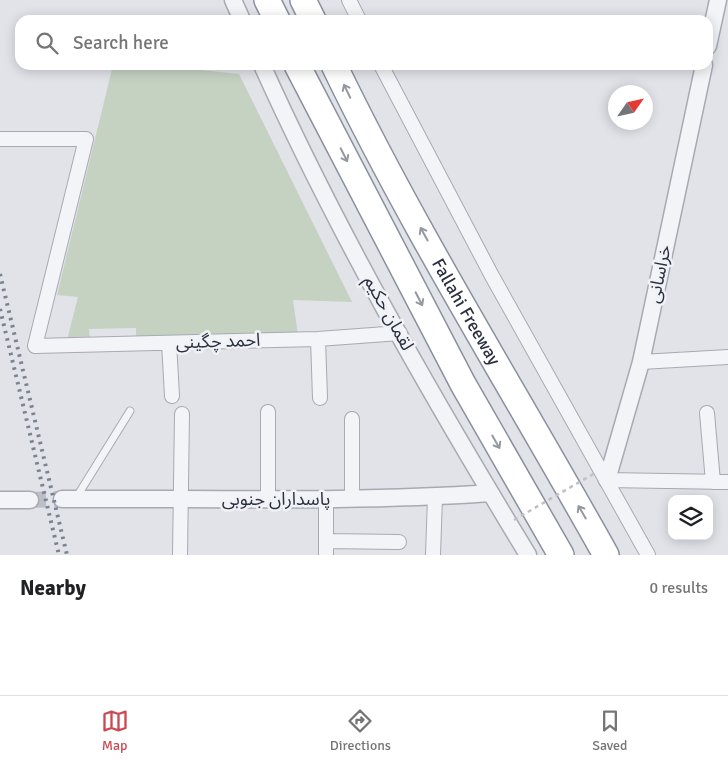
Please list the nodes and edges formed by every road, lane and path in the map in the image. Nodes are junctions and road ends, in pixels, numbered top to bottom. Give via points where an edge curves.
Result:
1 (233, 0) edge
2 (267, 0) edge
3 (303, 0) edge
4 (349, 0) edge
5 (718, 0) edge
6 (240, 15) edge
7 (274, 15) edge
8 (310, 15) edge
9 (356, 15) edge
10 (713, 23) edge
11 (264, 70) edge
12 (301, 70) edge
13 (336, 70) edge
14 (384, 70) edge
15 (703, 70) edge
16 (0, 139) edge
17 (400, 333) junction
18 (318, 339) junction
19 (169, 343) junction
20 (728, 357) edge
21 (641, 362) junction
22 (172, 396) dead end
23 (320, 398) dead end
24 (130, 412) dead end
25 (268, 412) dead end
26 (708, 413) dead end
27 (182, 414) dead end
28 (352, 419) dead end
29 (601, 476) junction
30 (713, 482) junction
31 (728, 482) edge
32 (490, 493) junction
33 (435, 497) junction
34 (268, 498) junction
35 (352, 498) junction
36 (69, 499) joint
37 (180, 499) junction
38 (326, 499) junction
39 (0, 500) edge
40 (30, 500) tunnel mouth
41 (514, 520) dead end
42 (399, 542) dead end
43 (326, 548) edge
44 (180, 555) edge
45 (433, 555) edge
46 (528, 555) edge
47 (561, 555) edge
48 (606, 555) edge
49 (648, 555) edge

1 - 6 street
2 - 7 highway
3 - 8 highway
4 - 9 street
5 - 10 street
11 - 17 street, لقمان حکیم via 334,211
12 -> 47 highway, Fallahi Freeway via 462,384
48 -> 13 highway, Fallahi Freeway via 478,331
14 - 29 street
15 - 21 street, خراسانی
16 - 19 street, احمد چگینی via 86,139 35,346
17 - 18 street, احمد چگینی
17 - 32 street, لقمان حکیم
18 - 19 street, احمد چگینی
18 - 23 street
19 - 22 street
20 - 21 street
21 - 29 street, خراسانی
24 - 36 lane
25 - 34 street
26 - 30 street
27 - 37 street
28 - 35 street
29 - 30 street
29 - 41 path, bridge
29 - 49 street
30 - 31 street
32 - 33 street, پاسداران جنوبی
32 - 46 street, لقمان حکیم
33 - 35 street, پاسداران جنوبی
33 - 45 street
34 - 37 street, پاسداران جنوبی
34 - 38 street, پاسداران جنوبی
35 - 38 street, پاسداران جنوبی
36 - 37 street, پاسداران جنوبی
37 - 44 street
38 - 43 street
39 - 40 street
42 - 43 street

